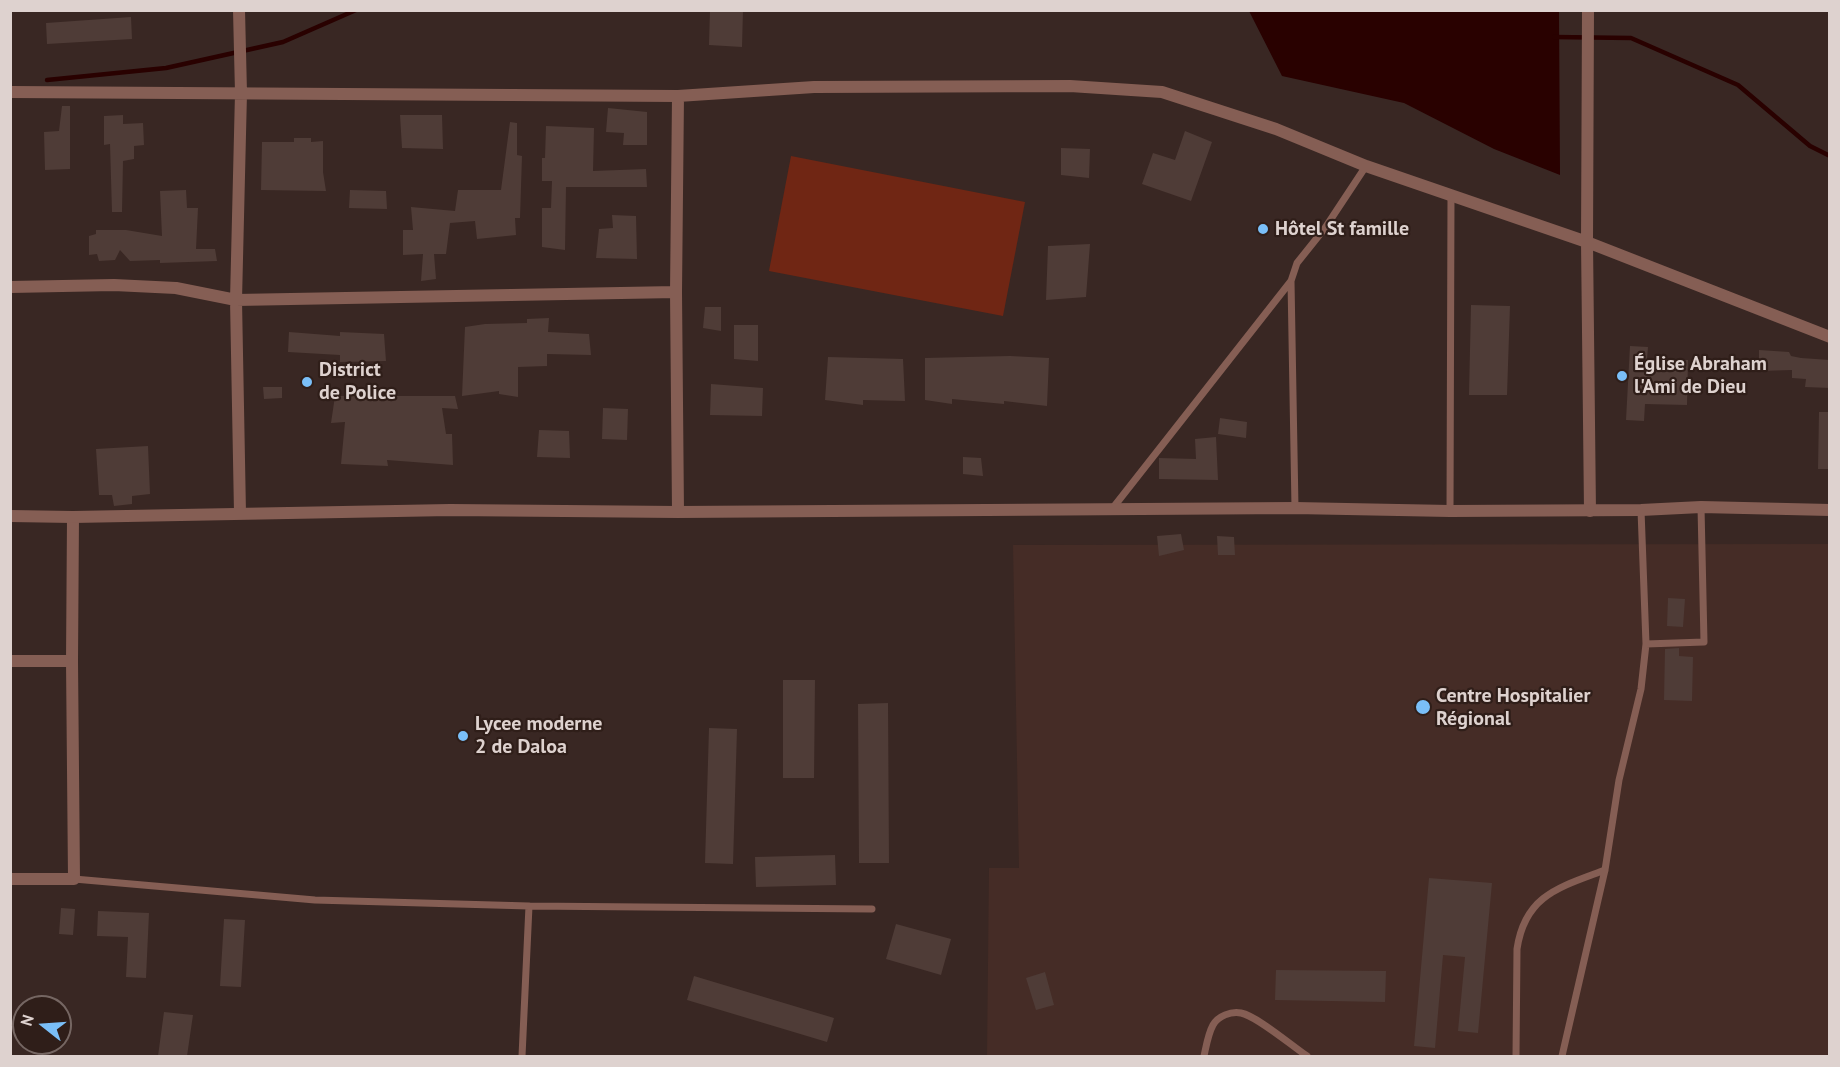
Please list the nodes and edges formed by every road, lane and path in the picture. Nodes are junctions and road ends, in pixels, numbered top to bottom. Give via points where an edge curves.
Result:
1 (239, 10) edge
2 (1588, 10) edge
3 (10, 92) edge
4 (241, 93) junction
5 (678, 96) junction
6 (1366, 166) junction
7 (1451, 195) junction
8 (1587, 242) junction
9 (1291, 281) junction
10 (10, 287) edge
11 (676, 292) junction
12 (236, 300) junction
13 (1830, 337) edge
14 (1701, 507) junction
15 (1294, 508) junction
16 (1112, 509) junction
17 (1641, 510) junction
18 (1830, 510) edge
19 (1450, 511) junction
20 (1590, 511) junction
21 (678, 512) junction
22 (240, 513) junction
23 (10, 516) edge
24 (74, 517) junction
25 (1646, 644) junction
26 (72, 661) junction
27 (10, 662) edge
28 (1605, 870) junction
29 (10, 879) edge
30 (74, 879) junction
31 (529, 906) junction
32 (872, 909) dead end
33 (522, 1056) edge
34 (1204, 1056) edge
35 (1307, 1056) edge
36 (1516, 1056) edge
37 (1562, 1056) edge

1 - 4 street
2 - 8 street
3 - 4 street
4 - 5 street
4 - 12 street
5 - 6 street via 814,87 1070,86 1162,92 1276,129
5 - 11 street
6 - 7 street
6 - 9 lane via 1298,263
7 - 8 street
7 - 19 lane
8 - 13 street
8 - 20 street
9 - 15 lane
9 - 16 lane
10 - 12 street via 176,288
11 - 12 street
11 - 21 street
12 - 22 street
14 - 17 street
14 - 18 street
14 - 25 lane via 1704,642
15 - 16 street
15 - 19 street
16 - 21 street
17 - 20 street
17 - 25 lane
19 - 20 street
21 - 22 street
22 - 24 street
23 - 24 street
24 - 26 street
25 - 28 lane via 1641,689 1619,780
26 - 27 street
26 - 30 street
28 - 36 lane via 1555,889 1539,900 1523,922 1517,949
28 - 37 lane
29 - 30 street
30 - 31 lane via 315,900
31 - 32 lane
31 - 33 lane
34 - 35 lane via 1212,1026 1231,1012 1259,1022

